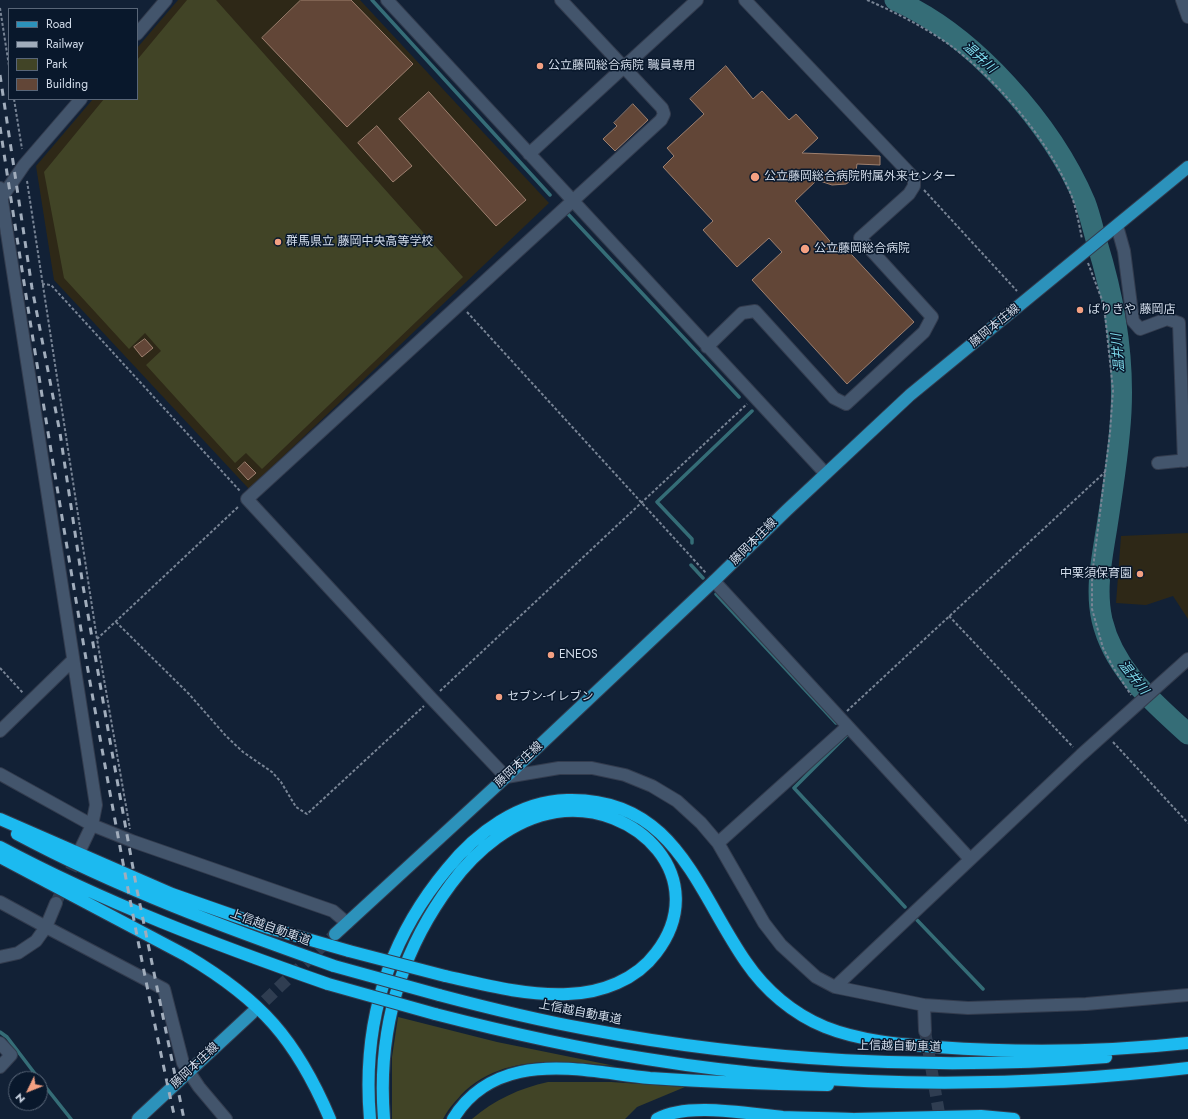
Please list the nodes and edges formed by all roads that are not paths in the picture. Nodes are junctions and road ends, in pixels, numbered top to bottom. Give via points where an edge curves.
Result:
1 (166, 0) edge
2 (387, 0) edge
3 (561, 0) edge
4 (697, 0) edge
5 (745, 0) edge
6 (1182, 0) edge
7 (1188, 17) edge
8 (138, 33) edge
9 (624, 68) junction
10 (80, 100) edge
11 (529, 154) junction
12 (1188, 167) edge
13 (0, 195) edge
14 (573, 202) junction
15 (1113, 229) junction
16 (1184, 323) edge
17 (707, 347) junction
18 (1186, 461) edge
19 (1158, 463) dead end
20 (825, 473) junction
21 (714, 581) junction
22 (1188, 659) edge
23 (73, 660) junction
24 (843, 723) junction
25 (0, 731) edge
26 (0, 774) edge
27 (506, 777) junction
28 (0, 819) edge
29 (0, 824) edge
30 (92, 824) junction
31 (718, 843) junction
32 (0, 848) edge
33 (81, 848) tunnel mouth
34 (0, 857) edge
35 (970, 859) junction
36 (0, 902) edge
37 (56, 902) tunnel mouth
38 (347, 923) junction
39 (46, 927) junction
40 (336, 934) tunnel mouth
41 (0, 957) edge
42 (835, 987) junction
43 (1188, 996) edge
44 (924, 1005) junction
45 (252, 1013) tunnel mouth
46 (925, 1031) tunnel mouth
47 (1188, 1042) edge
48 (0, 1043) edge
49 (1188, 1049) edge
50 (0, 1067) edge
51 (1188, 1068) edge
52 (188, 1072) junction
53 (955, 1082) junction
54 (150, 1114) edge
55 (138, 1119) edge
56 (226, 1119) edge
57 (330, 1119) edge
58 (370, 1119) edge
59 (384, 1119) edge
60 (453, 1119) edge
61 (657, 1119) edge
62 (854, 1119) edge
63 (1014, 1119) edge

1 - 8 street
2 - 11 street
3 - 9 street
4 - 9 street
5 - 17 street via 914,178 914,186 909,194 860,238 932,317 924,332 846,404 834,398 755,311 742,312
6 - 7 street
9 - 11 street
9 - 14 street via 662,108 664,114 661,120
10 - 13 street
11 - 14 street
12 - 15 main road, 藤岡本庄線
13 - 23 street
14 - 17 street
14 - 27 street via 247,499
15 - 16 street via 1124,251 1133,321 1140,329 1167,319
15 - 20 main road, 藤岡本庄線 via 910,395
16 - 18 street
17 - 20 street
18 - 19 street
20 - 21 main road, 藤岡本庄線
21 - 24 street
21 - 27 main road, 藤岡本庄線
22 - 35 street via 1104,733
23 - 25 street
23 - 30 street via 96,805
24 - 31 street
24 - 35 street
26 - 30 street
27 - 31 street via 559,768 592,768 625,775 652,786 677,802
27 - 38 main road, 藤岡本庄線
28 - 59 highway, bridge via 172,894 269,928 349,951 445,976 515,991 553,994 601,989 630,977 657,952 668,934 676,904 675,890 666,862 658,849 634,828 604,814 588,812 540,816 514,828 482,849 440,899 419,935 401,974 387,1034 383,1073
29 - 49 highway, 上信越自動車道, bridge via 110,880 252,937 334,966 512,1014 624,1035 720,1049 836,1059 915,1062 1026,1061
30 - 33 street
30 - 38 street via 132,841 333,911
31 - 42 street via 764,923 781,945 816,977
32 - 53 highway, bridge via 103,898 251,957 328,984 434,1014 577,1047 649,1060 811,1077
34 - 57 highway via 187,956 248,997 290,1044 312,1080
35 - 42 street
36 - 39 street
37 - 39 street
38 - 40 main road, 藤岡本庄線
39 - 41 street via 36,941 18,953
39 - 52 street via 164,989 180,1054
42 - 44 street
43 - 44 street via 1086,1004 968,1008
44 - 46 street
45 - 52 main road, 藤岡本庄線
47 - 58 highway via 1095,1049 964,1049 885,1042 824,1026 788,1006 760,980 734,945 692,869 656,829 631,813 610,805 559,800 528,808 483,833 446,870 414,915 387,971 375,1011 368,1074
48 - 50 street via 11,1055
51 - 53 highway via 1042,1079
52 - 54 main road, 藤岡本庄線
52 - 56 street
53 - 60 highway via 853,1086 742,1084 572,1069 537,1070 494,1080 472,1096
54 - 55 main road, 藤岡本庄線
61 - 62 highway via 688,1110
62 - 63 highway via 981,1116

